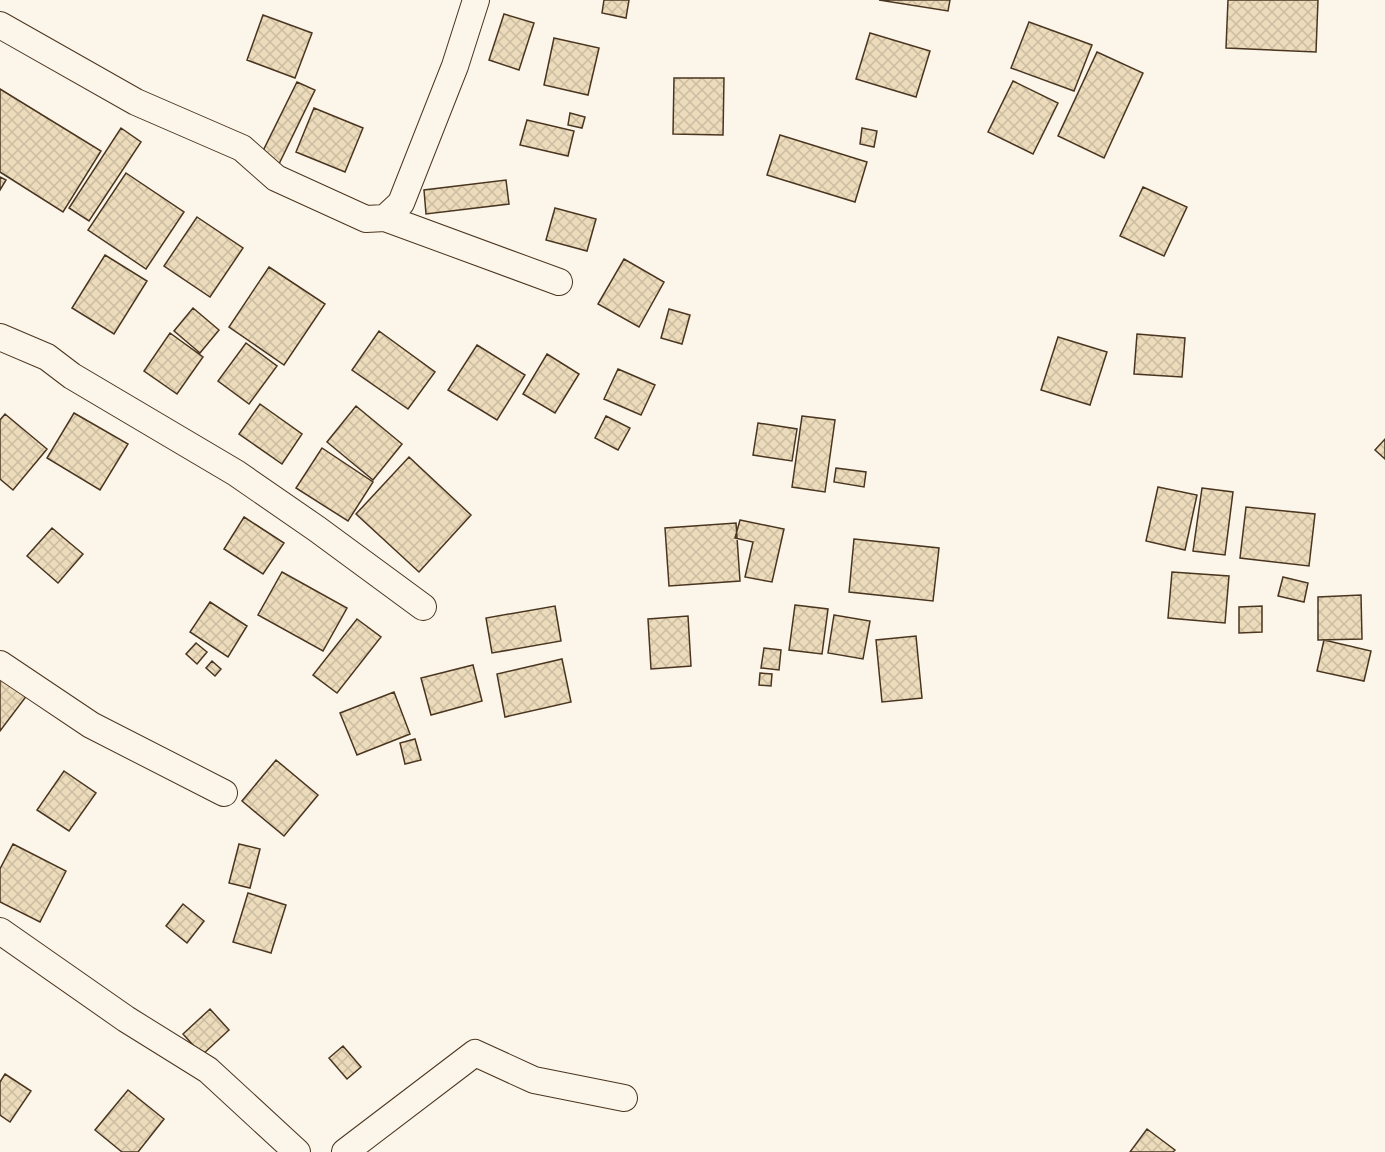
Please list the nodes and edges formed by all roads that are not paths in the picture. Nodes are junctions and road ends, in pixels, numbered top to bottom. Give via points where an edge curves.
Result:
1 (476, 0) edge
2 (0, 26) edge
3 (385, 218) junction
4 (559, 282) dead end
5 (0, 337) edge
6 (423, 607) dead end
7 (0, 664) edge
8 (224, 793) dead end
9 (0, 931) edge
10 (624, 1098) dead end
11 (297, 1152) edge
12 (345, 1152) edge

1 - 3 street via 455,66 401,203
2 - 3 street via 136,102 242,148 276,178 366,219
3 - 4 street
5 - 6 street via 47,357 72,376 236,473
7 - 8 street via 91,725
9 - 11 street via 126,1019 208,1070
10 - 12 street via 534,1080 475,1053

